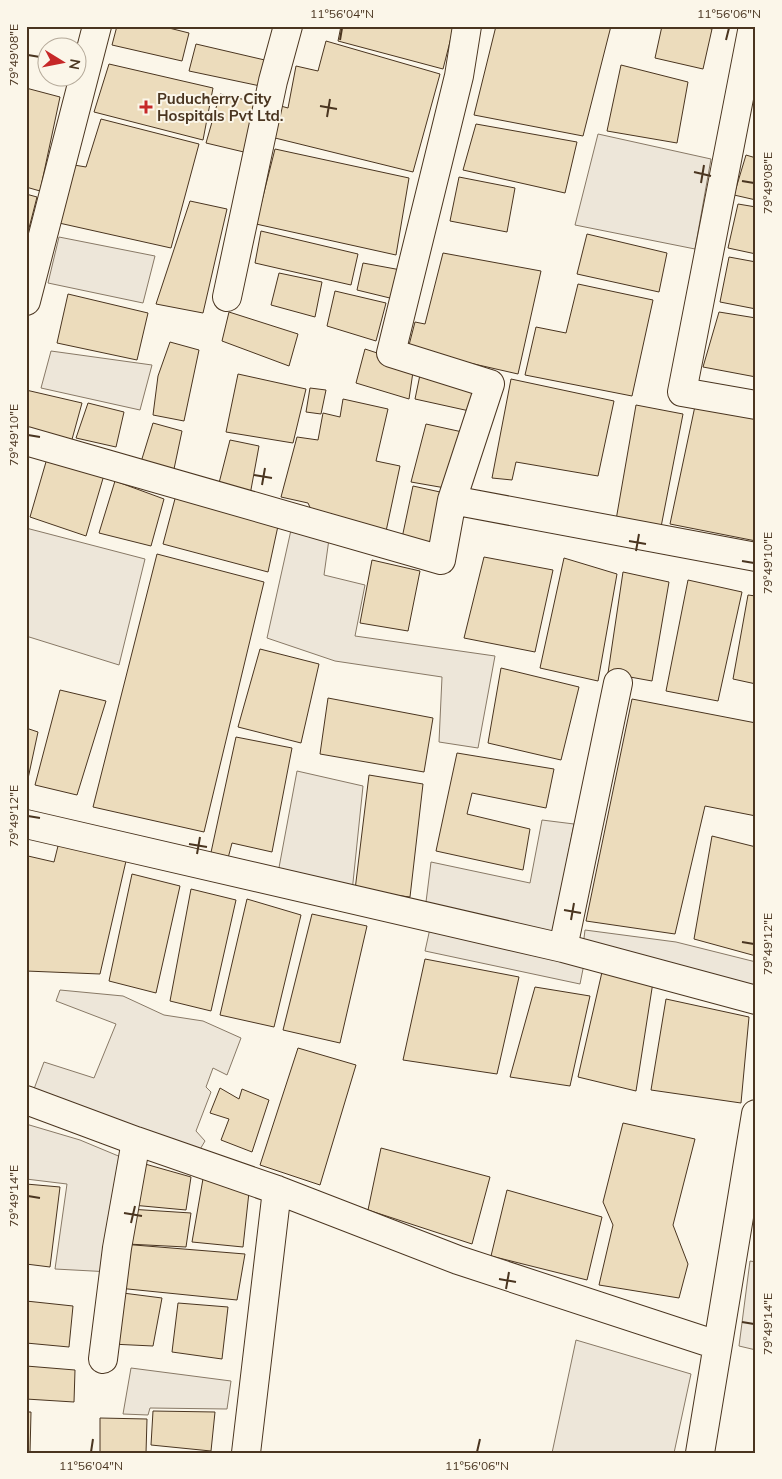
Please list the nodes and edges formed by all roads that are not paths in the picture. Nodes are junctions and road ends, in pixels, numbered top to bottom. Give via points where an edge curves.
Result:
1 (97, 26) edge
2 (288, 26) edge
3 (467, 26) edge
4 (753, 26) edge
5 (227, 297) dead end
6 (26, 301) edge
7 (756, 405) edge
8 (26, 441) edge
9 (452, 500) junction
10 (756, 557) edge
11 (618, 684) dead end
12 (26, 824) edge
13 (564, 948) junction
14 (756, 1000) edge
15 (26, 1100) edge
16 (756, 1114) edge
17 (136, 1141) junction
18 (277, 1190) junction
19 (717, 1345) junction
20 (103, 1359) dead end
21 (246, 1453) edge
22 (700, 1453) edge

1 - 6 street
2 - 5 street via 273,81
3 - 9 street via 459,76 391,353 490,384
4 - 7 street via 682,392
8 - 9 street via 441,560
9 - 10 street
11 - 13 street
12 - 13 street
13 - 14 street
15 - 17 street
16 - 19 street
17 - 18 street
17 - 20 street via 117,1248
18 - 19 street via 458,1260
18 - 21 street
19 - 22 street

